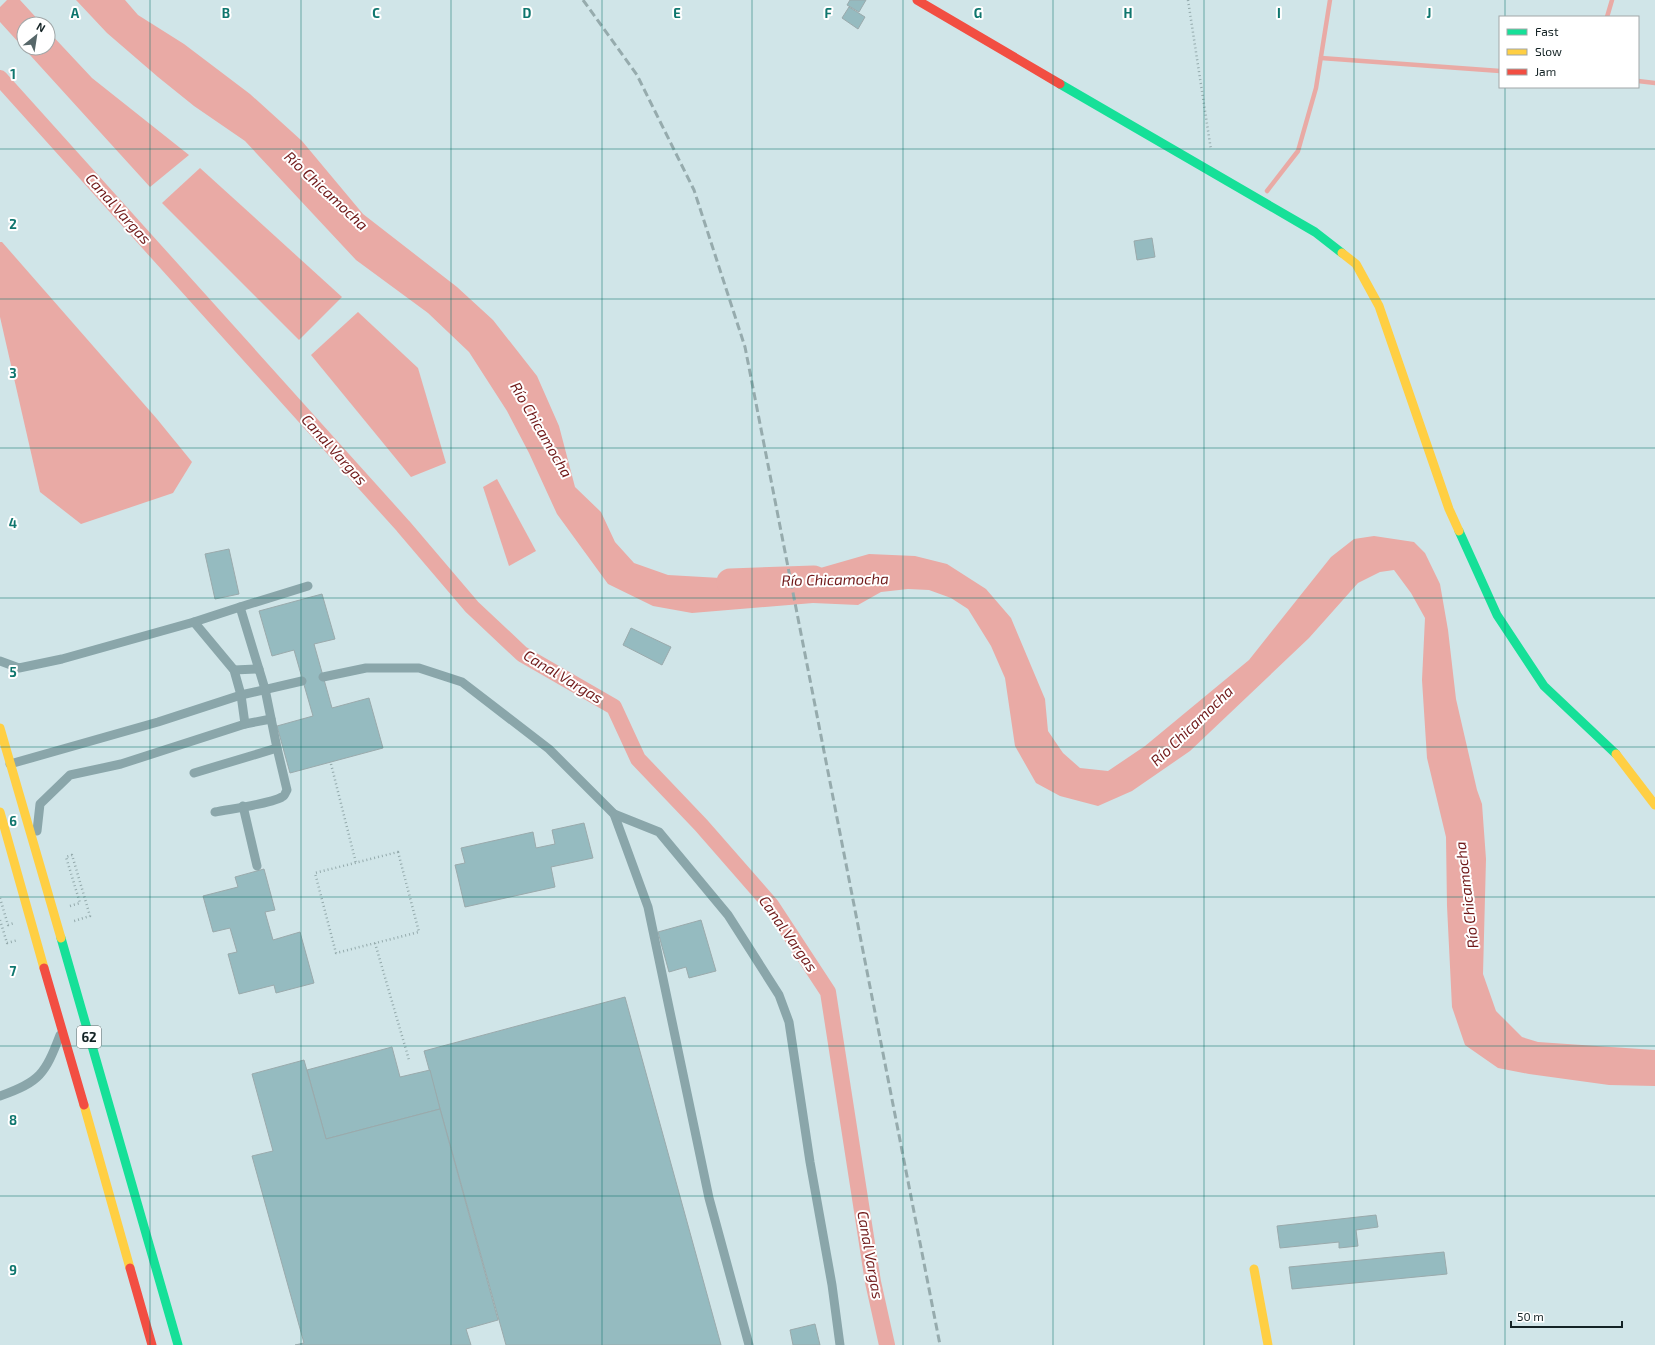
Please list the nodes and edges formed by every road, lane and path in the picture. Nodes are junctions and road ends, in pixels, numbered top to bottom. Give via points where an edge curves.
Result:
1 (917, 0) edge
2 (1188, 0) edge
3 (1215, 174) junction
4 (308, 586) dead end
5 (240, 607) junction
6 (194, 622) junction
7 (0, 661) edge
8 (234, 670) junction
9 (259, 670) junction
10 (322, 677) dead end
11 (302, 681) dead end
12 (265, 689) junction
13 (241, 695) junction
14 (271, 719) junction
15 (245, 724) junction
16 (0, 728) edge
17 (277, 748) junction
18 (331, 764) dead end
19 (0, 767) edge
20 (194, 773) dead end
21 (1655, 805) edge
22 (243, 806) junction
23 (0, 812) edge
24 (214, 812) dead end
25 (614, 814) junction
26 (35, 850) junction
27 (356, 863) junction
28 (258, 866) dead end
29 (0, 898) edge
30 (80, 903) dead end
31 (0, 920) edge
32 (8, 925) dead end
33 (57, 926) junction
34 (35, 934) junction
35 (375, 943) junction
36 (62, 1030) junction
37 (409, 1060) dead end
38 (0, 1096) edge
39 (1254, 1269) dead end
40 (152, 1345) edge
41 (178, 1345) edge
42 (749, 1345) edge
43 (840, 1345) edge
44 (1268, 1345) edge

1 - 3 main road
2 - 3 path
3 - 21 main road via 1315,232 1356,264 1378,306 1449,509 1497,614 1544,686 1614,752
4 - 5 lane
5 - 6 lane
5 - 9 lane
6 - 7 lane via 62,659 18,668
6 - 8 lane
8 - 9 lane
8 - 13 lane
9 - 12 lane
10 - 25 lane via 366,668 419,668 462,682 549,749
11 - 12 lane
12 - 13 lane
12 - 14 lane
13 - 15 lane
13 - 19 lane via 158,722
14 - 15 lane
14 - 17 lane
15 - 26 lane via 121,764 70,775 40,804
16 - 26 main road, 62
17 - 20 lane
17 - 22 lane via 287,790 285,795 275,800
18 - 27 path
22 - 24 lane
22 - 28 lane
23 - 34 main road, 62
25 - 42 lane via 648,907 709,1198
25 - 43 lane via 659,832 728,915 779,995 789,1022
26 - 33 main road, 62
27 - 35 path via 315,873 336,953
27 - 35 path via 398,852 419,932
29 - 32 path
30 - 33 path via 66,857 72,855 90,916
31 - 34 path via 7,943
33 - 41 main road, 62
34 - 36 main road, 62
35 - 37 path
36 - 38 lane via 51,1058 36,1079 25,1087
36 - 40 main road, 62
39 - 44 main road

